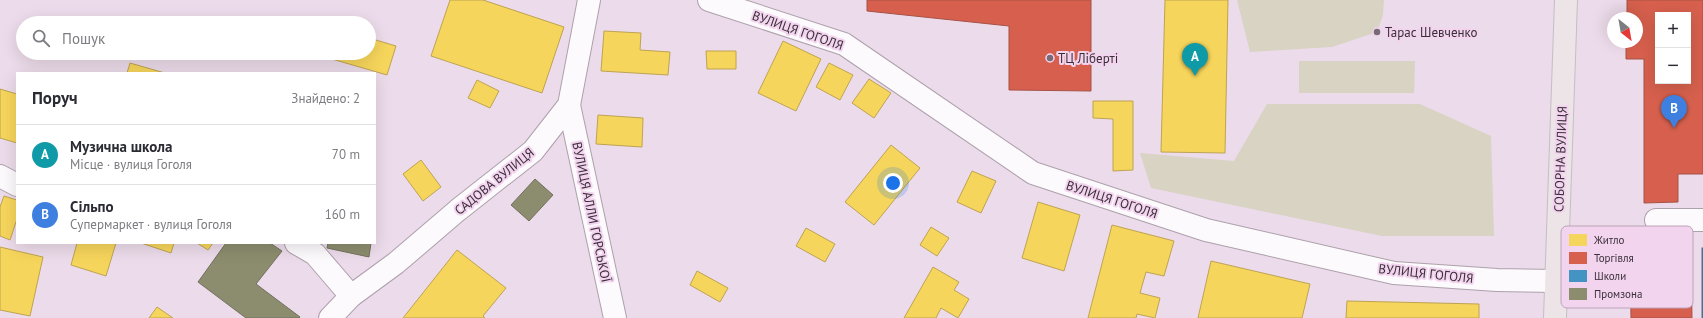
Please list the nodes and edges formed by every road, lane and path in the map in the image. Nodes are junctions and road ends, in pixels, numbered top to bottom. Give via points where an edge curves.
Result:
1 (589, 0) edge
2 (709, 0) edge
3 (1566, 0) edge
4 (569, 105) junction
5 (0, 176) edge
6 (16, 184) edge
7 (1656, 220) dead end
8 (1703, 220) edge
9 (298, 244) edge
10 (1556, 281) junction
11 (351, 296) junction
12 (330, 318) edge
13 (615, 318) edge
14 (1556, 318) edge

1 - 4 street, САДОВА ВУЛИЦЯ
2 - 10 street, ВУЛИЦЯ ГОГОЛЯ via 844,44 1033,173 1168,218 1206,230 1394,273
3 - 10 main road, СОБОРНА ВУЛИЦЯ
4 - 11 street, САДОВА ВУЛИЦЯ via 533,152 458,210 396,263
4 - 13 street, ВУЛИЦЯ АЛЛИ ГОРСЬКОЇ
5 - 6 street
7 - 8 street
9 - 11 street via 315,254
10 - 14 main road, СОБОРНА ВУЛИЦЯ
11 - 12 street, САДОВА ВУЛИЦЯ

